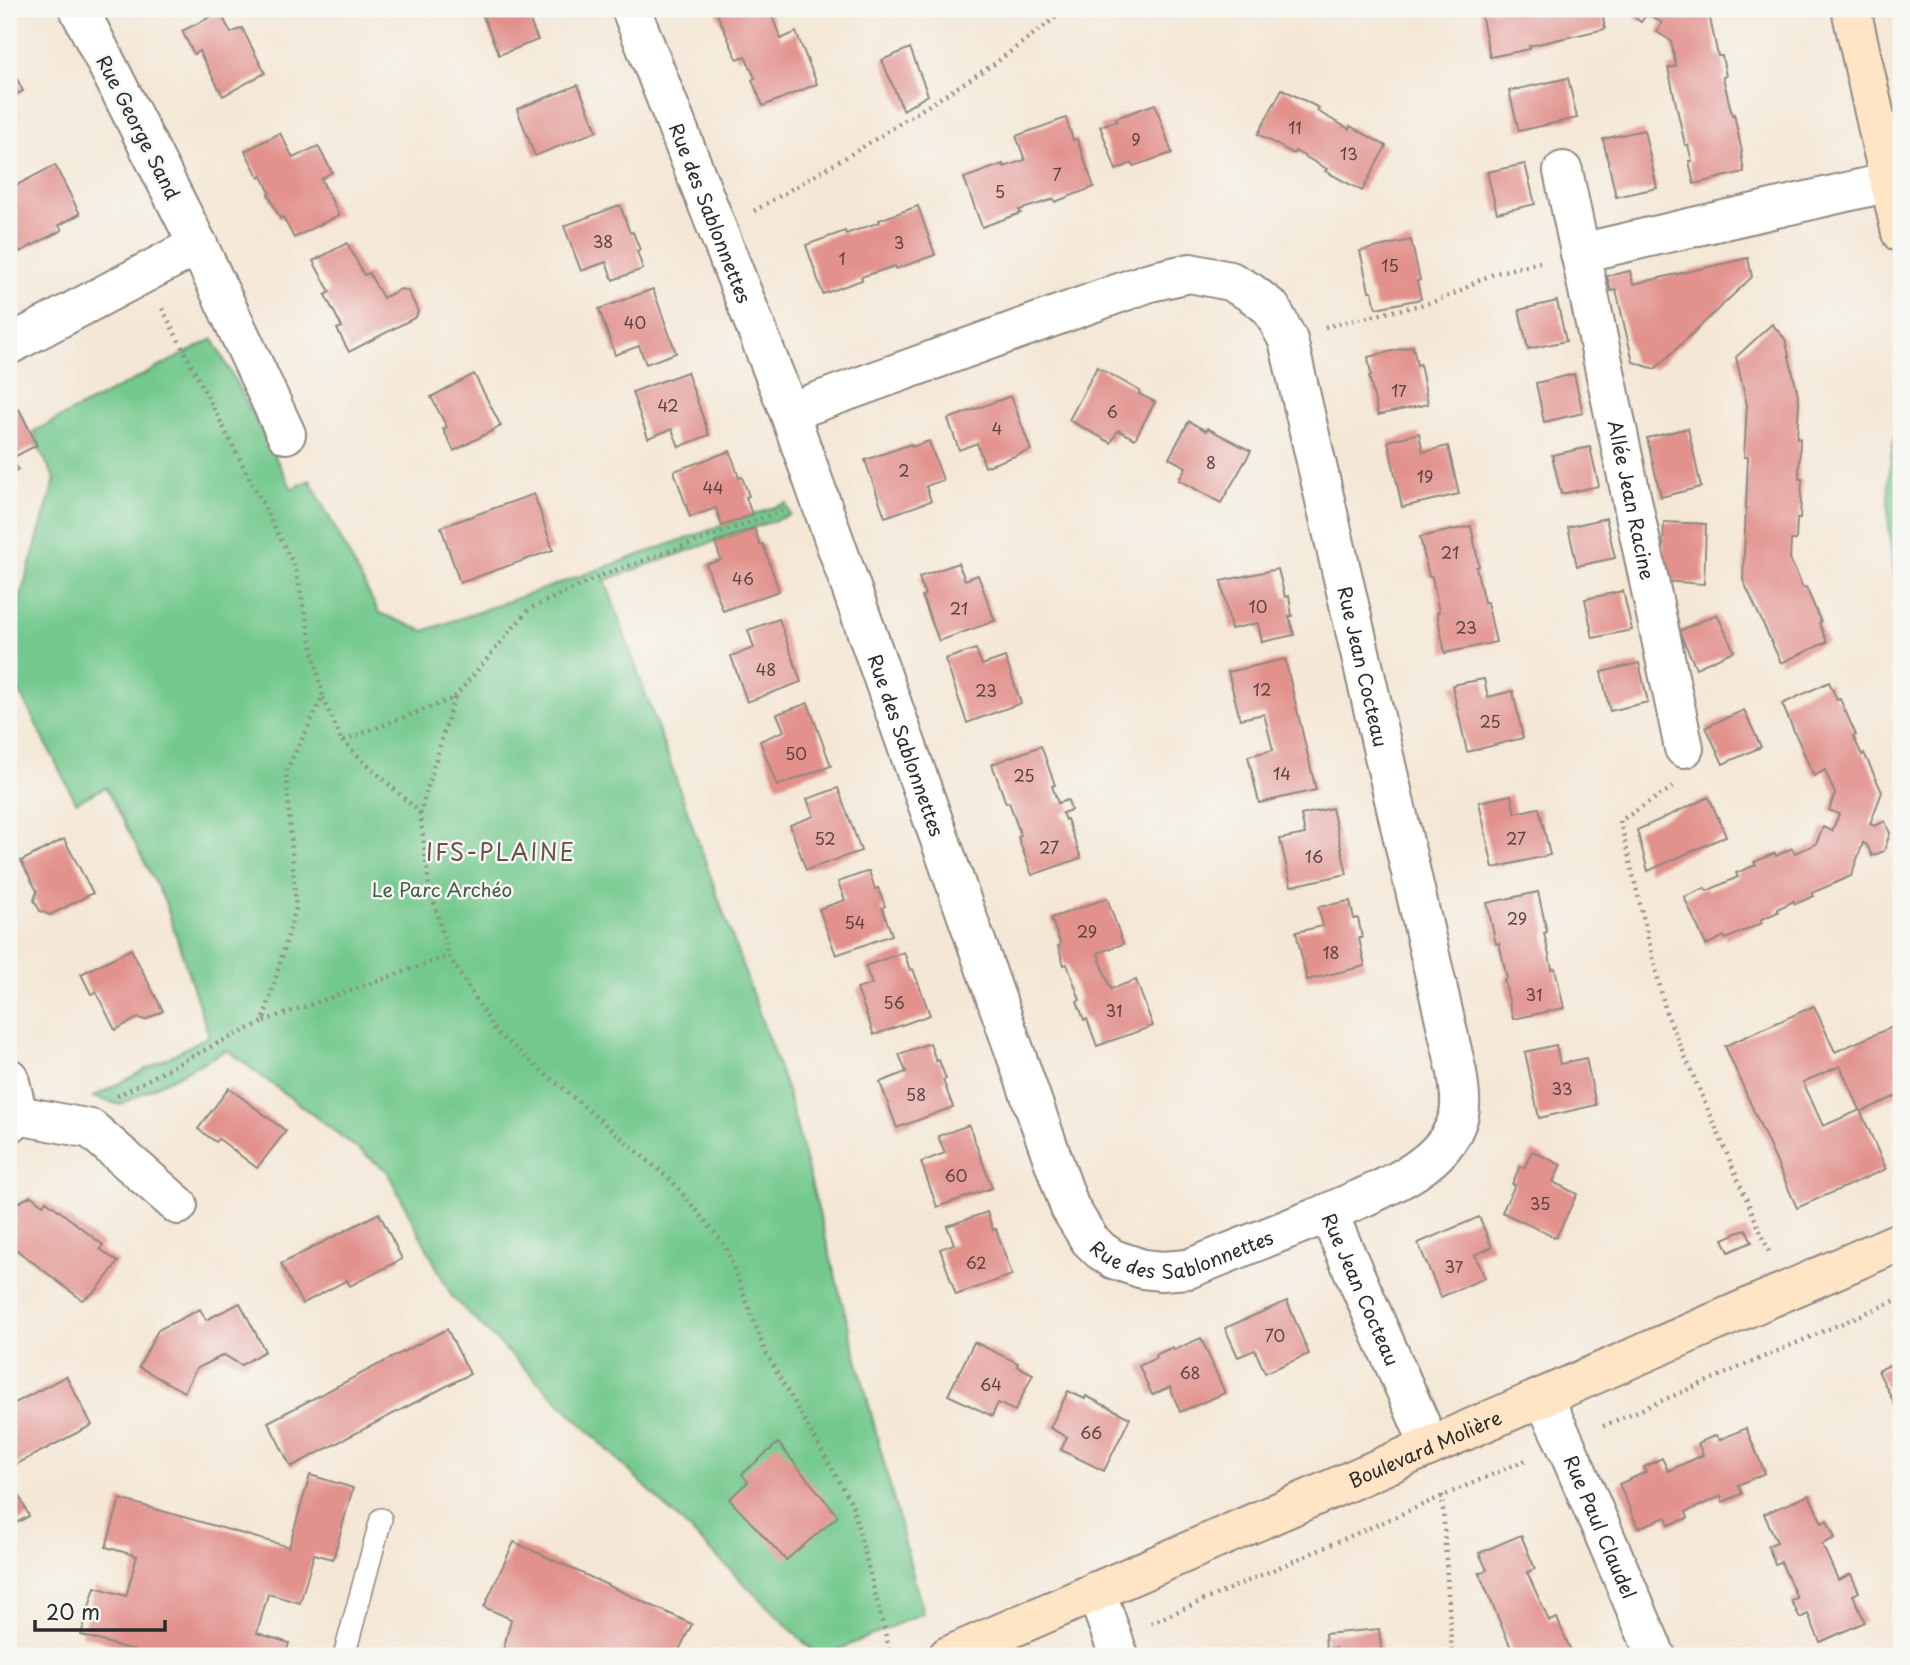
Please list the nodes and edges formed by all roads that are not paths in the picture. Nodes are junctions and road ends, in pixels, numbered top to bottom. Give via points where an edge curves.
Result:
1 (79, 9) edge
2 (631, 9) edge
3 (1851, 9) edge
4 (1563, 172) dead end
5 (1890, 182) junction
6 (1901, 233) edge
7 (198, 245) junction
8 (1580, 253) junction
9 (9, 345) edge
10 (789, 412) junction
11 (286, 434) dead end
12 (1684, 748) road end
13 (9, 1079) edge
14 (13, 1120) edge
15 (178, 1205) dead end
16 (1328, 1213) junction
17 (1901, 1241) edge
18 (1543, 1397) junction
19 (1430, 1446) junction
20 (381, 1519) dead end
21 (1096, 1591) junction
22 (1116, 1648) edge
23 (344, 1656) edge
24 (948, 1656) edge
25 (1656, 1656) edge

1 - 7 street, Rue George Sand
2 - 10 street, Rue des Sablonnettes
3 - 5 street
4 - 8 street, Allée Jean Racine
5 - 6 street
5 - 8 street
7 - 9 street
7 - 11 street, Rue George Sand
8 - 12 street, Allée Jean Racine
10 - 16 street, Rue des Sablonnettes via 1070,1208 1088,1239 1113,1259 1143,1269 1188,1269
10 - 16 street, Rue Jean Cocteau via 1150,282 1190,273 1230,281 1271,309 1288,340 1460,1094 1458,1120 1444,1147 1417,1170
13 - 14 street
14 - 15 street via 90,1129
16 - 19 street, Rue Jean Cocteau
17 - 18 street, Boulevard Molière
18 - 19 street, Boulevard Molière
18 - 25 street, Rue Paul Claudel
19 - 21 street, Boulevard Molière
20 - 23 lane
21 - 22 street
21 - 24 street, Boulevard Molière

